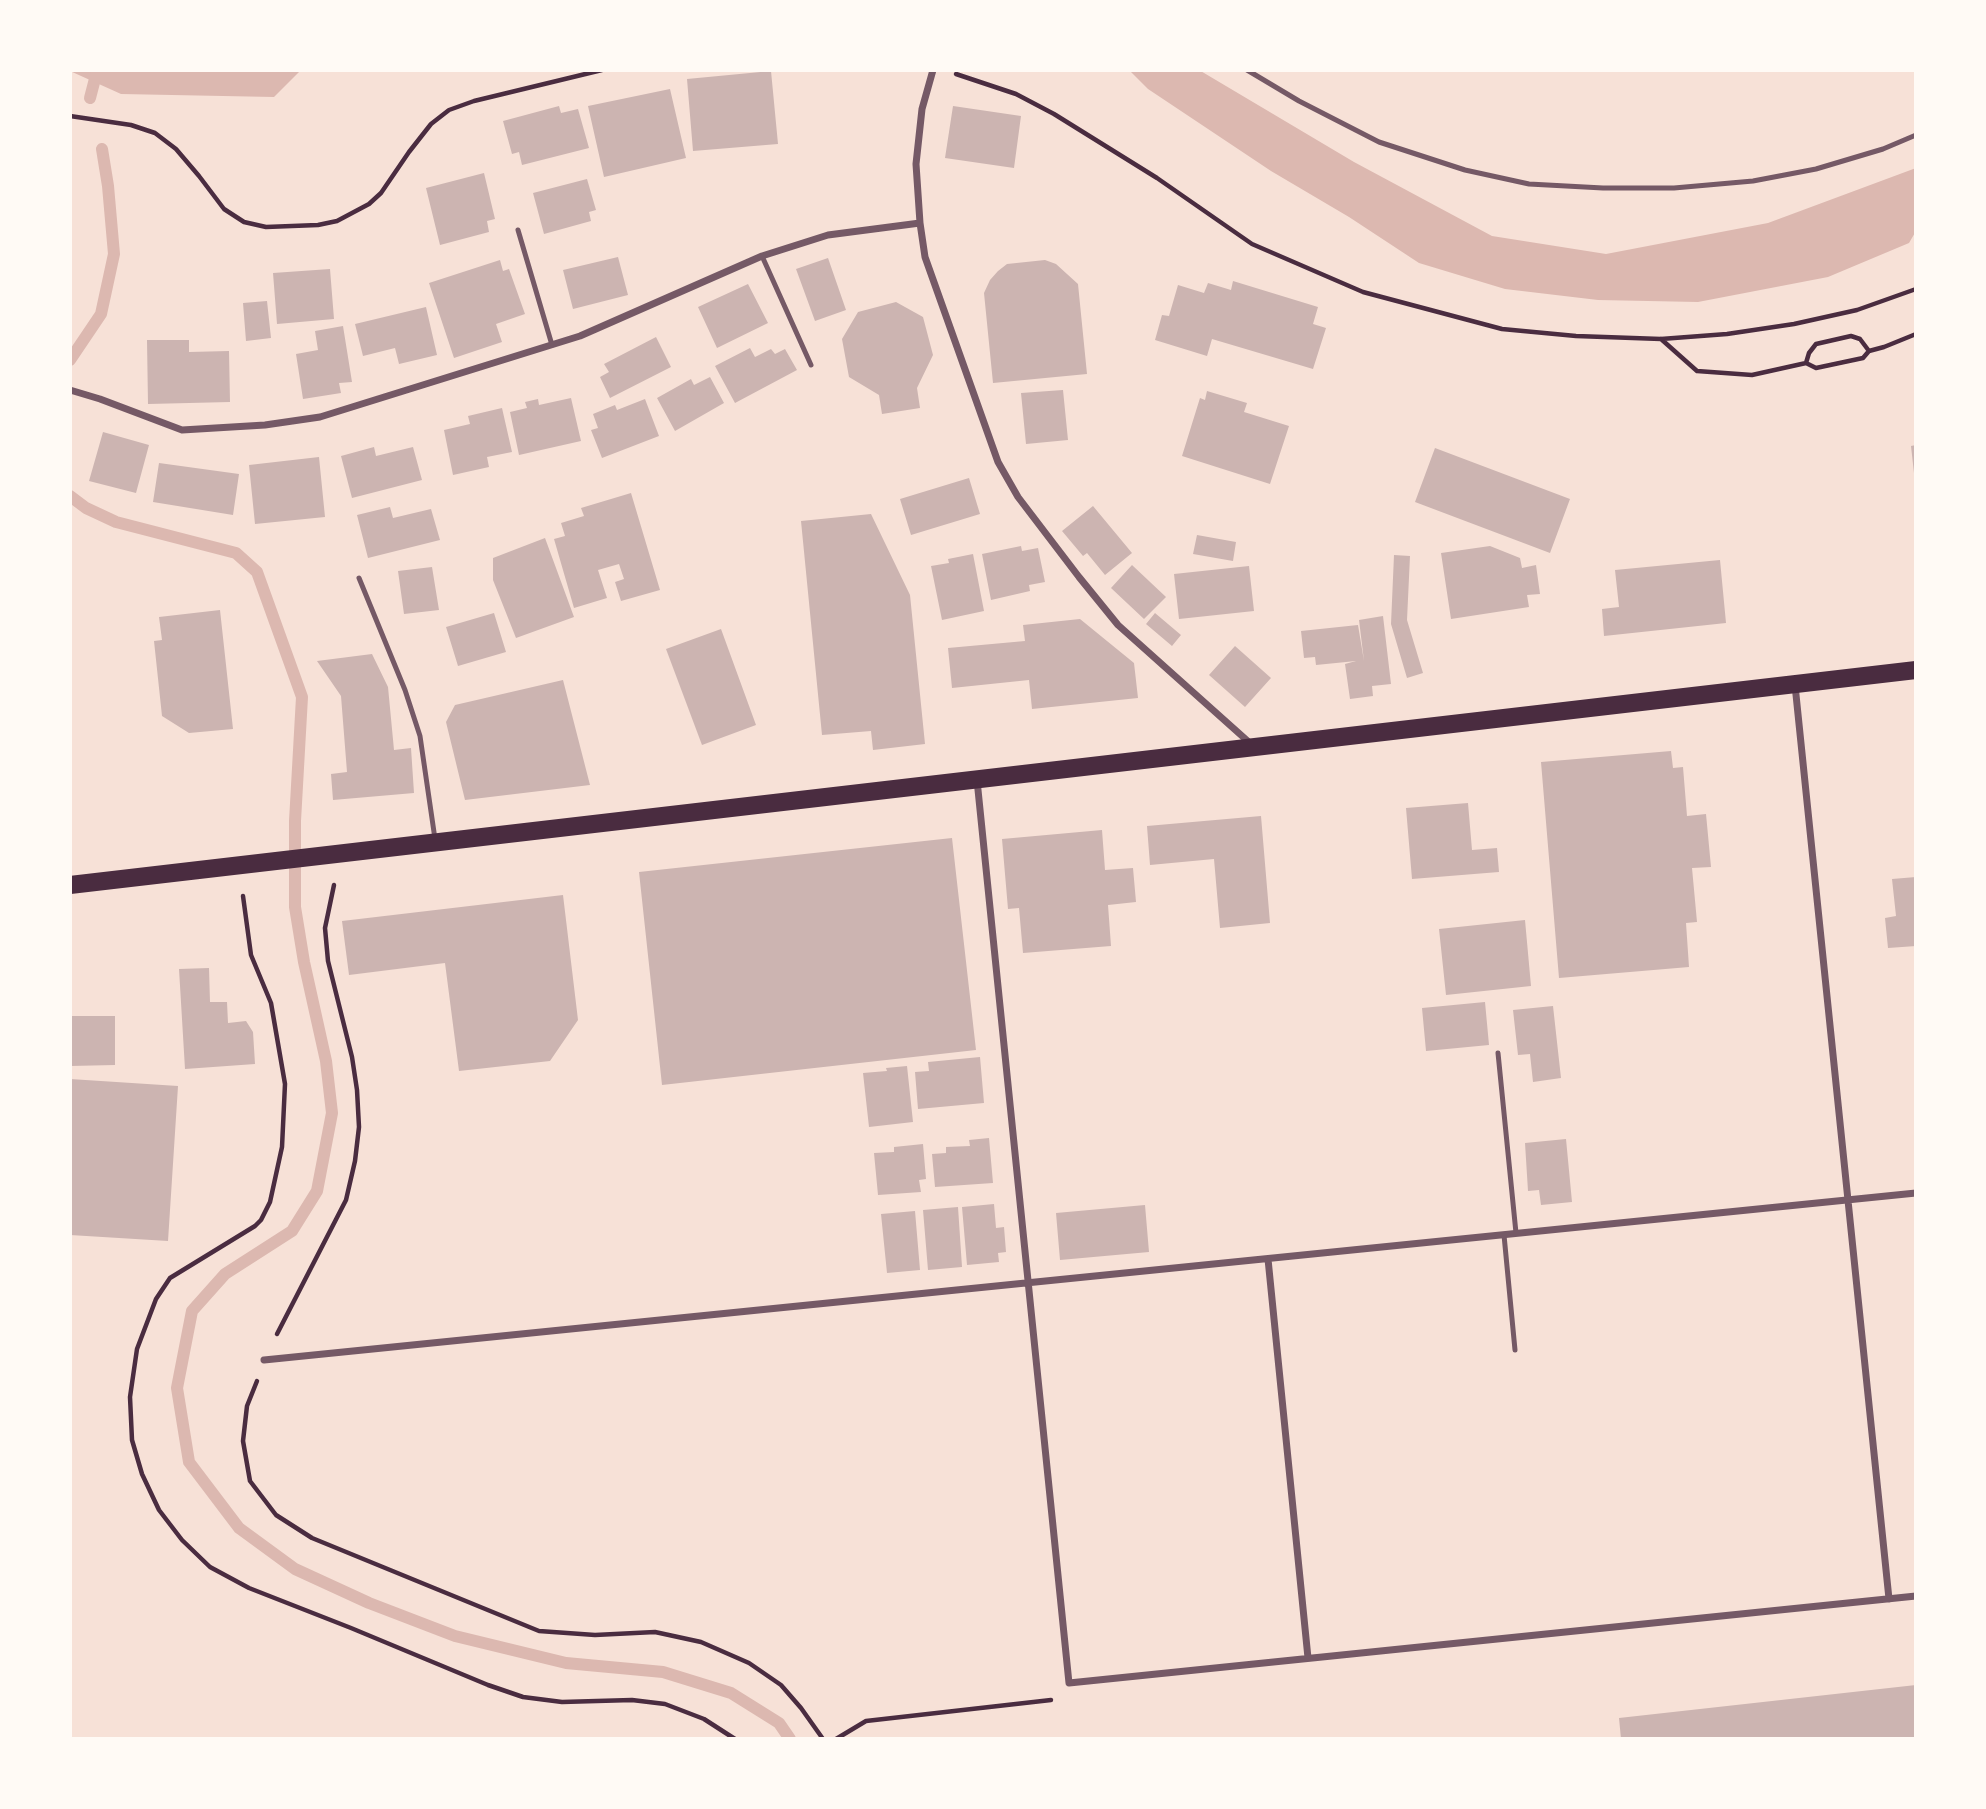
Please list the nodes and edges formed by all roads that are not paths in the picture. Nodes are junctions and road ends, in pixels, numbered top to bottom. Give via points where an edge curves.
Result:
1 (933, 70) edge
2 (1247, 70) edge
3 (1916, 135) edge
4 (920, 223) junction
5 (518, 230) dead end
6 (762, 256) junction
7 (552, 345) junction
8 (811, 365) dead end
9 (70, 390) edge
10 (359, 578) dead end
11 (1916, 670) edge
12 (1795, 684) junction
13 (1254, 747) junction
14 (977, 780) junction
15 (436, 842) junction
16 (70, 885) edge
17 (1498, 1053) dead end
18 (1916, 1193) edge
19 (1848, 1200) junction
20 (1516, 1233) junction
21 (1504, 1234) junction
22 (1268, 1259) junction
23 (1027, 1282) junction
24 (1515, 1350) dead end
25 (264, 1360) road end
26 (1916, 1597) edge
27 (1889, 1599) junction
28 (1308, 1658) junction

1 - 4 street via 922,109 916,164
2 - 3 lane via 1380,142 1465,170 1529,184 1674,188 1753,181 1816,169
4 - 6 street via 828,235
4 - 13 street via 925,257 998,462 1018,498 1118,625
5 - 7 lane
6 - 7 street
6 - 8 lane
7 - 9 street via 320,417 265,425 182,430
10 - 15 lane via 420,736
11 - 12 main road
12 - 13 main road
12 - 19 street
13 - 14 main road
14 - 15 main road
14 - 23 street
15 - 16 main road
17 - 20 lane
18 - 19 street
19 - 20 street
19 - 27 street
20 - 21 street
21 - 22 street
21 - 24 lane
22 - 23 street
22 - 28 street
23 - 25 street
23 - 28 street via 1069,1683
26 - 27 street
27 - 28 street

